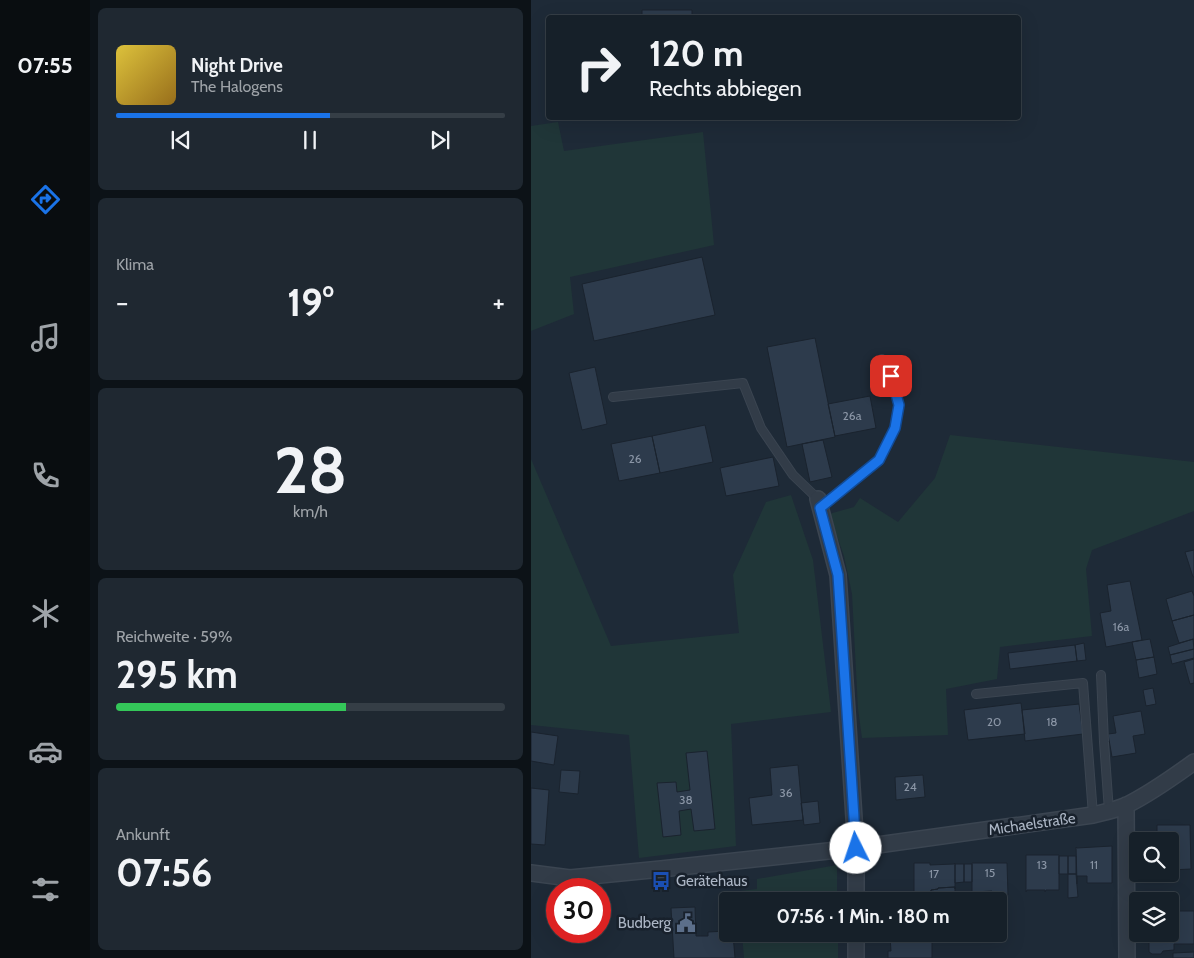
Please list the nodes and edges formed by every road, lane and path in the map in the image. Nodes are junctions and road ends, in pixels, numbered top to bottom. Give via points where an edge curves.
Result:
1 (882, 360) dead end
2 (613, 397) dead end
3 (819, 504) junction
4 (1101, 675) dead end
5 (976, 694) dead end
6 (1194, 762) edge
7 (1126, 805) junction
8 (1109, 811) junction
9 (1093, 815) junction
10 (856, 848) junction
11 (531, 873) edge
12 (856, 892) edge
13 (856, 942) edge
14 (856, 958) edge
15 (1127, 958) edge

1 - 3 lane via 891,376 899,405 895,428 879,460
2 - 3 lane via 743,383 761,428 793,476
3 - 10 street via 838,575
4 - 8 lane
5 - 9 lane via 1083,683
6 - 7 street, Michaelstraße via 1156,789
7 - 8 street, Michaelstraße
7 - 15 street
8 - 9 street, Michaelstraße
9 - 10 street, Michaelstraße
10 - 11 street, Michaelstraße via 570,878
10 - 12 street
13 - 14 street

